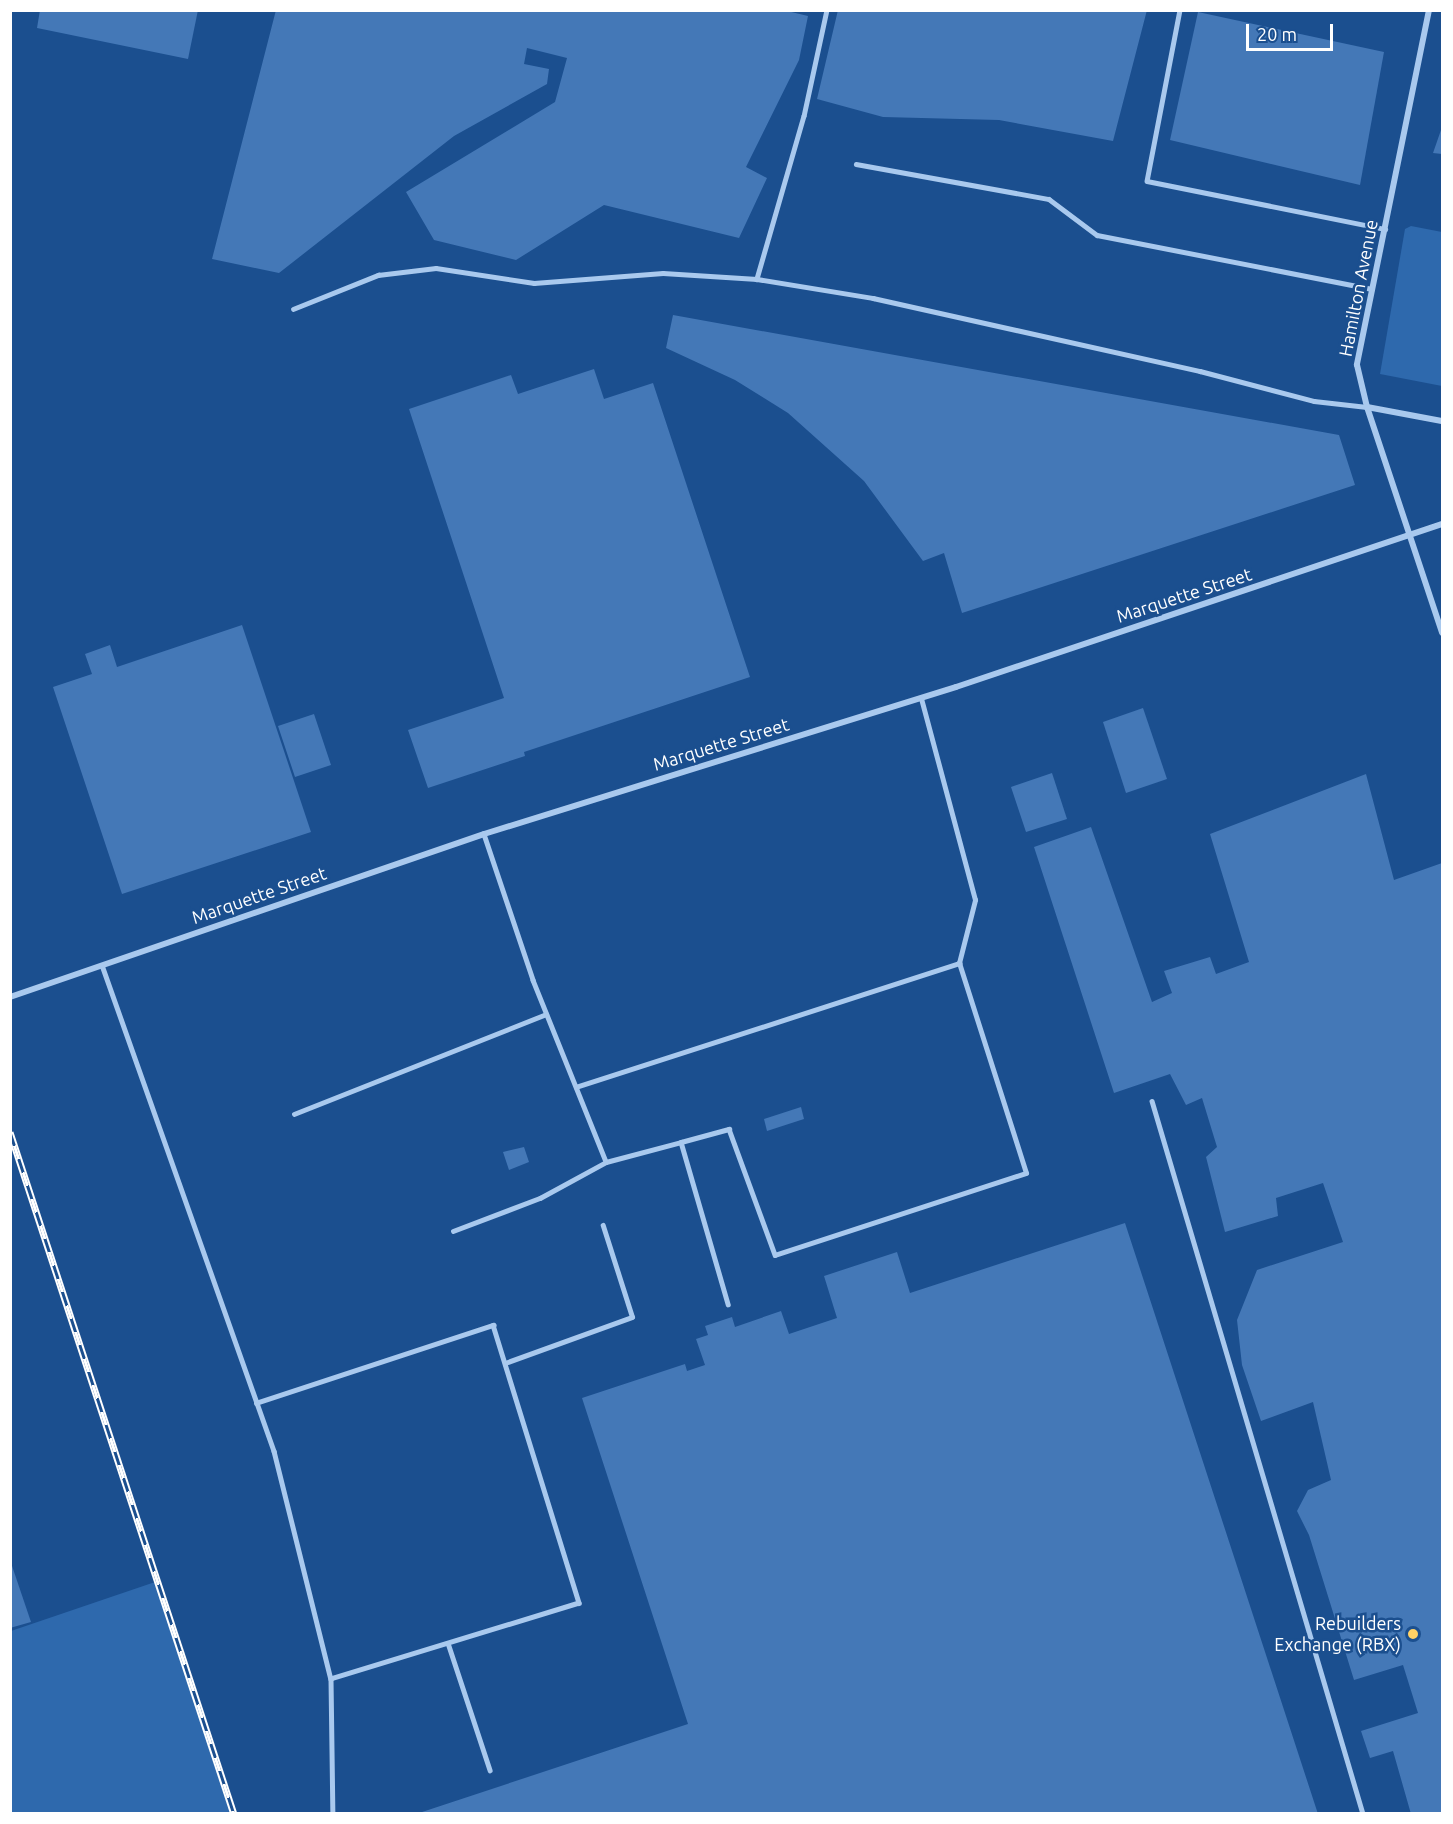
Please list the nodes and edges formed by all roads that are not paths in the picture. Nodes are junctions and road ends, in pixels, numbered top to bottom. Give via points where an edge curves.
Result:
1 (827, 10) edge
2 (1180, 10) edge
3 (1429, 10) edge
4 (856, 164) dead end
5 (1385, 230) junction
6 (757, 279) junction
7 (1372, 290) junction
8 (293, 309) dead end
9 (1366, 407) junction
10 (1443, 421) edge
11 (1443, 524) edge
12 (1411, 535) junction
13 (1443, 633) edge
14 (921, 698) junction
15 (484, 834) junction
16 (959, 963) junction
17 (102, 965) junction
18 (10, 997) edge
19 (546, 1014) junction
20 (576, 1087) junction
21 (1152, 1101) dead end
22 (294, 1114) dead end
23 (681, 1142) junction
24 (606, 1162) junction
25 (603, 1227) dead end
26 (453, 1231) dead end
27 (728, 1304) dead end
28 (505, 1363) junction
29 (256, 1403) junction
30 (448, 1643) junction
31 (331, 1679) junction
32 (490, 1770) dead end
33 (333, 1814) edge
34 (1363, 1814) edge

1 - 6 lane via 804,116
2 - 5 lane via 1147,181
3 - 5 street, Hamilton Avenue
4 - 7 lane via 1049,199 1097,235
5 - 7 street, Hamilton Avenue
6 - 8 lane via 663,273 534,283 436,268 378,275
6 - 9 lane via 873,298 1200,371 1314,401
7 - 9 street, Hamilton Avenue via 1357,365
9 - 10 street
9 - 12 street, Hamilton Avenue
11 - 12 street, Marquette Street
12 - 13 street, Hamilton Avenue
12 - 14 street, Marquette Street
14 - 15 street, Marquette Street
14 - 16 lane via 975,900
15 - 17 street, Marquette Street
15 - 19 lane
16 - 20 lane
16 - 23 lane via 1026,1173 775,1255 729,1129
17 - 18 street, Marquette Street
17 - 29 lane
19 - 20 lane
19 - 22 lane
20 - 24 lane
21 - 34 lane
23 - 24 lane
23 - 27 lane
24 - 26 lane via 540,1198
25 - 28 lane via 632,1317
28 - 29 lane via 493,1325
28 - 30 lane via 579,1603
29 - 31 lane via 274,1451
30 - 31 lane
30 - 32 lane
31 - 33 lane

